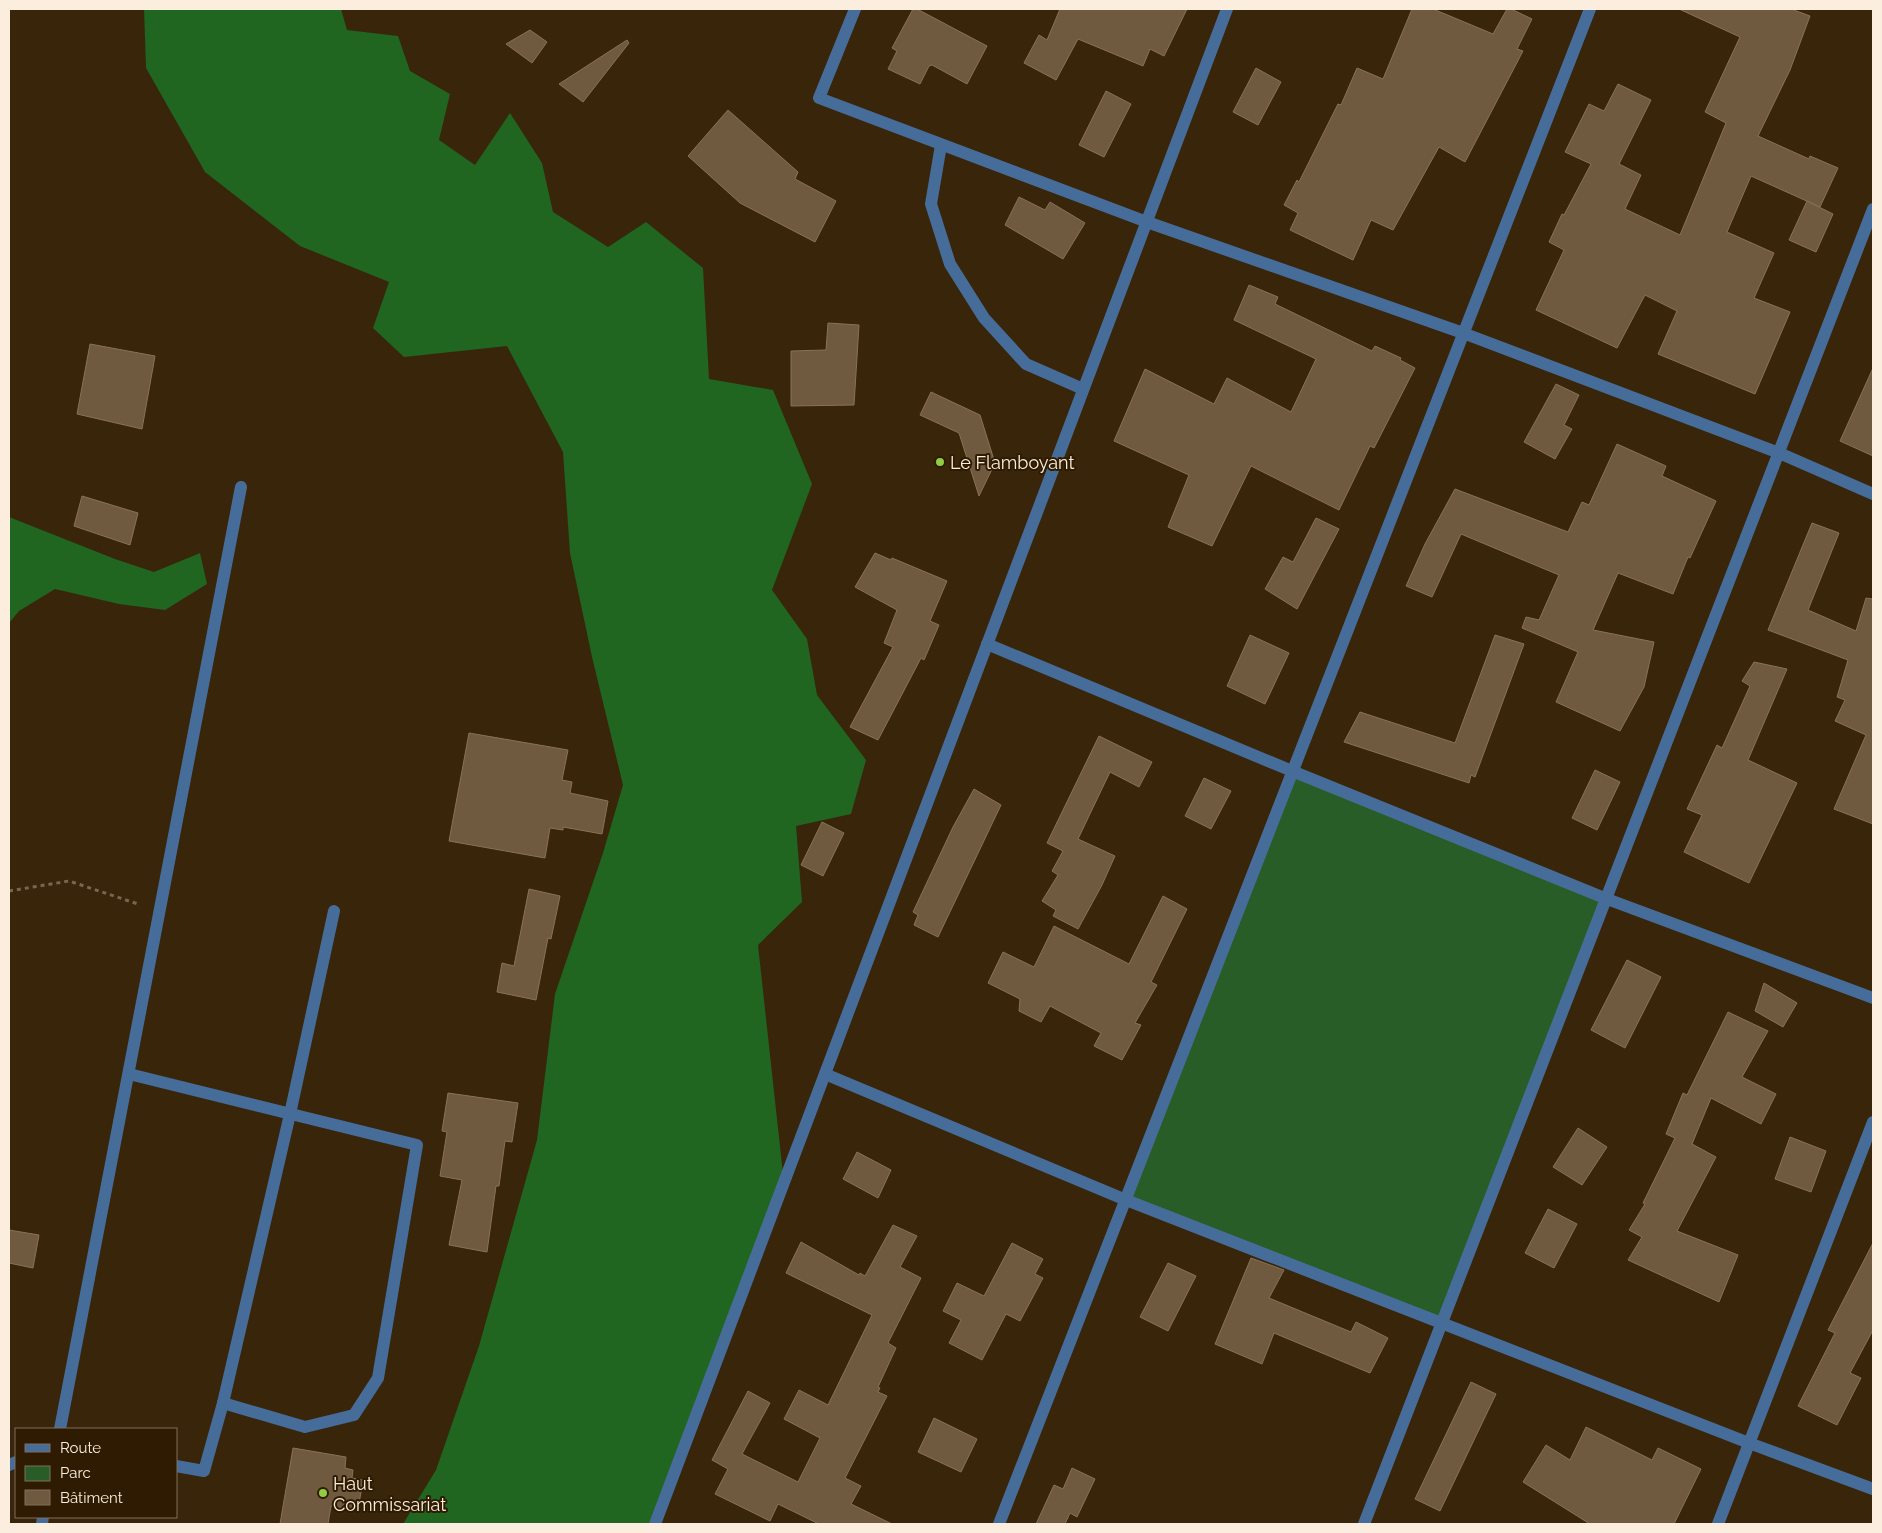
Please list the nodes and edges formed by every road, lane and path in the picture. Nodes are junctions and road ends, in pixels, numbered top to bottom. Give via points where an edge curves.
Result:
1 (855, 9) edge
2 (1227, 9) edge
3 (1590, 9) edge
4 (941, 145) junction
5 (1873, 209) edge
6 (1147, 222) junction
7 (1463, 333) junction
8 (1084, 389) junction
9 (1779, 453) junction
10 (242, 487) dead end
11 (1873, 494) edge
12 (987, 644) junction
13 (1292, 771) junction
14 (9, 890) edge
15 (1607, 898) junction
16 (160, 911) junction
17 (334, 911) dead end
18 (1873, 998) edge
19 (129, 1074) junction
20 (825, 1074) junction
21 (290, 1114) junction
22 (1873, 1122) edge
23 (1126, 1200) junction
24 (1442, 1324) junction
25 (223, 1403) junction
26 (60, 1428) edge
27 (1749, 1443) junction
28 (178, 1466) edge
29 (1873, 1489) edge
30 (655, 1524) edge
31 (999, 1524) edge
32 (1364, 1524) edge
33 (1718, 1524) edge

1 - 4 street via 819,98
2 - 6 street
3 - 7 street
4 - 6 street
4 - 8 street via 930,204 950,264 984,318 1026,364
5 - 9 street
6 - 7 street
6 - 8 street
7 - 9 street
7 - 13 street
8 - 12 street
9 - 11 street
9 - 15 street
10 - 16 street
12 - 13 street
12 - 20 street
13 - 15 street
13 - 23 street
14 - 16 path via 69,881
15 - 18 street
15 - 24 street
16 - 19 street
17 - 21 street
19 - 21 street
19 - 26 street
20 - 23 street
20 - 30 street
21 - 25 street
21 - 25 street via 417,1145 378,1378 354,1415 305,1426
22 - 27 street
23 - 24 street
23 - 31 street
24 - 27 street
24 - 32 street
25 - 28 street via 204,1471
27 - 29 street
27 - 33 street

